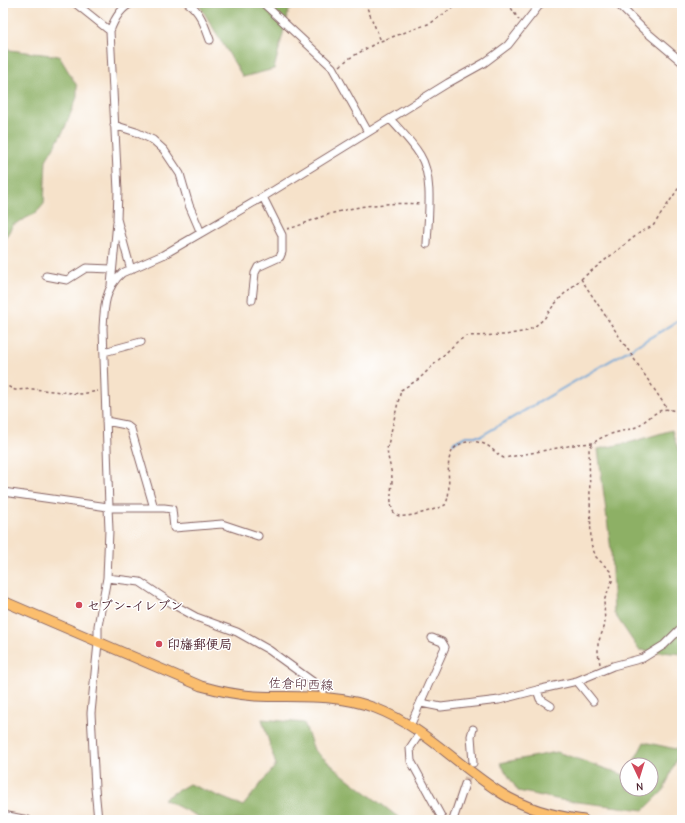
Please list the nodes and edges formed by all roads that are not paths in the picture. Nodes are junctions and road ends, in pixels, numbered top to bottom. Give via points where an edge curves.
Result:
1 (75, 3) edge
2 (188, 3) edge
3 (263, 3) edge
4 (541, 3) edge
5 (617, 3) edge
6 (128, 4) edge
7 (110, 31) junction
8 (210, 40) dead end
9 (682, 62) edge
10 (390, 119) junction
11 (114, 125) junction
12 (368, 132) junction
13 (263, 197) junction
14 (117, 219) junction
15 (201, 233) junction
16 (427, 244) dead end
17 (112, 269) junction
18 (131, 270) junction
19 (46, 276) dead end
20 (111, 285) junction
21 (252, 300) dead end
22 (141, 342) dead end
23 (104, 352) junction
24 (106, 421) junction
25 (3, 492) edge
26 (108, 507) junction
27 (154, 508) junction
28 (258, 536) dead end
29 (107, 578) junction
30 (3, 601) edge
31 (682, 627) edge
32 (432, 638) dead end
33 (98, 643) junction
34 (577, 681) junction
35 (537, 690) junction
36 (323, 697) junction
37 (594, 701) dead end
38 (421, 704) junction
39 (551, 706) dead end
40 (410, 726) junction
41 (473, 729) dead end
42 (420, 733) junction
43 (473, 763) tunnel mouth
44 (465, 784) tunnel mouth
45 (3, 815) edge
46 (441, 819) edge
47 (28, 820) edge
48 (98, 820) edge
49 (453, 820) edge
50 (584, 820) edge

1 - 7 street
2 - 8 street via 204,24
3 - 12 street via 332,67
4 - 10 street via 508,45
5 - 9 street
6 - 7 street via 114,20
7 - 11 street
10 - 12 street
10 - 16 street via 421,156 425,166 429,204
11 - 14 street
11 - 15 street via 154,140 164,150 180,174
12 - 13 street
13 - 15 street
13 - 21 street via 282,234 282,252 280,257 258,267
14 - 17 street
14 - 18 street
15 - 18 street
17 - 19 street via 86,268 67,280
17 - 20 street
18 - 20 street via 116,278
20 - 23 street via 104,308
22 - 23 street
23 - 24 street
24 - 26 street
24 - 27 street via 126,425 131,429
25 - 26 street
26 - 27 street
26 - 29 street
27 - 28 street via 172,509 174,528 222,524
29 - 33 street via 98,626
29 - 36 street via 140,582 196,617 236,632 269,650 323,689
30 - 33 main road, 佐倉印西線
31 - 34 street via 664,645 643,658
32 - 38 street via 442,642 445,647
33 - 36 main road, 佐倉印西線 via 202,686 223,692 255,696
33 - 48 street via 91,713
34 - 35 street
34 - 37 street
35 - 38 street via 498,700 441,707
35 - 39 street via 540,699
36 - 40 main road, 佐倉印西線 via 358,702
38 - 40 street
40 - 42 main road, 佐倉印西線
41 - 43 street
42 - 46 street via 410,748 411,761
42 - 50 main road, 佐倉印西線 via 507,797 554,816
44 - 49 street
45 - 47 street

